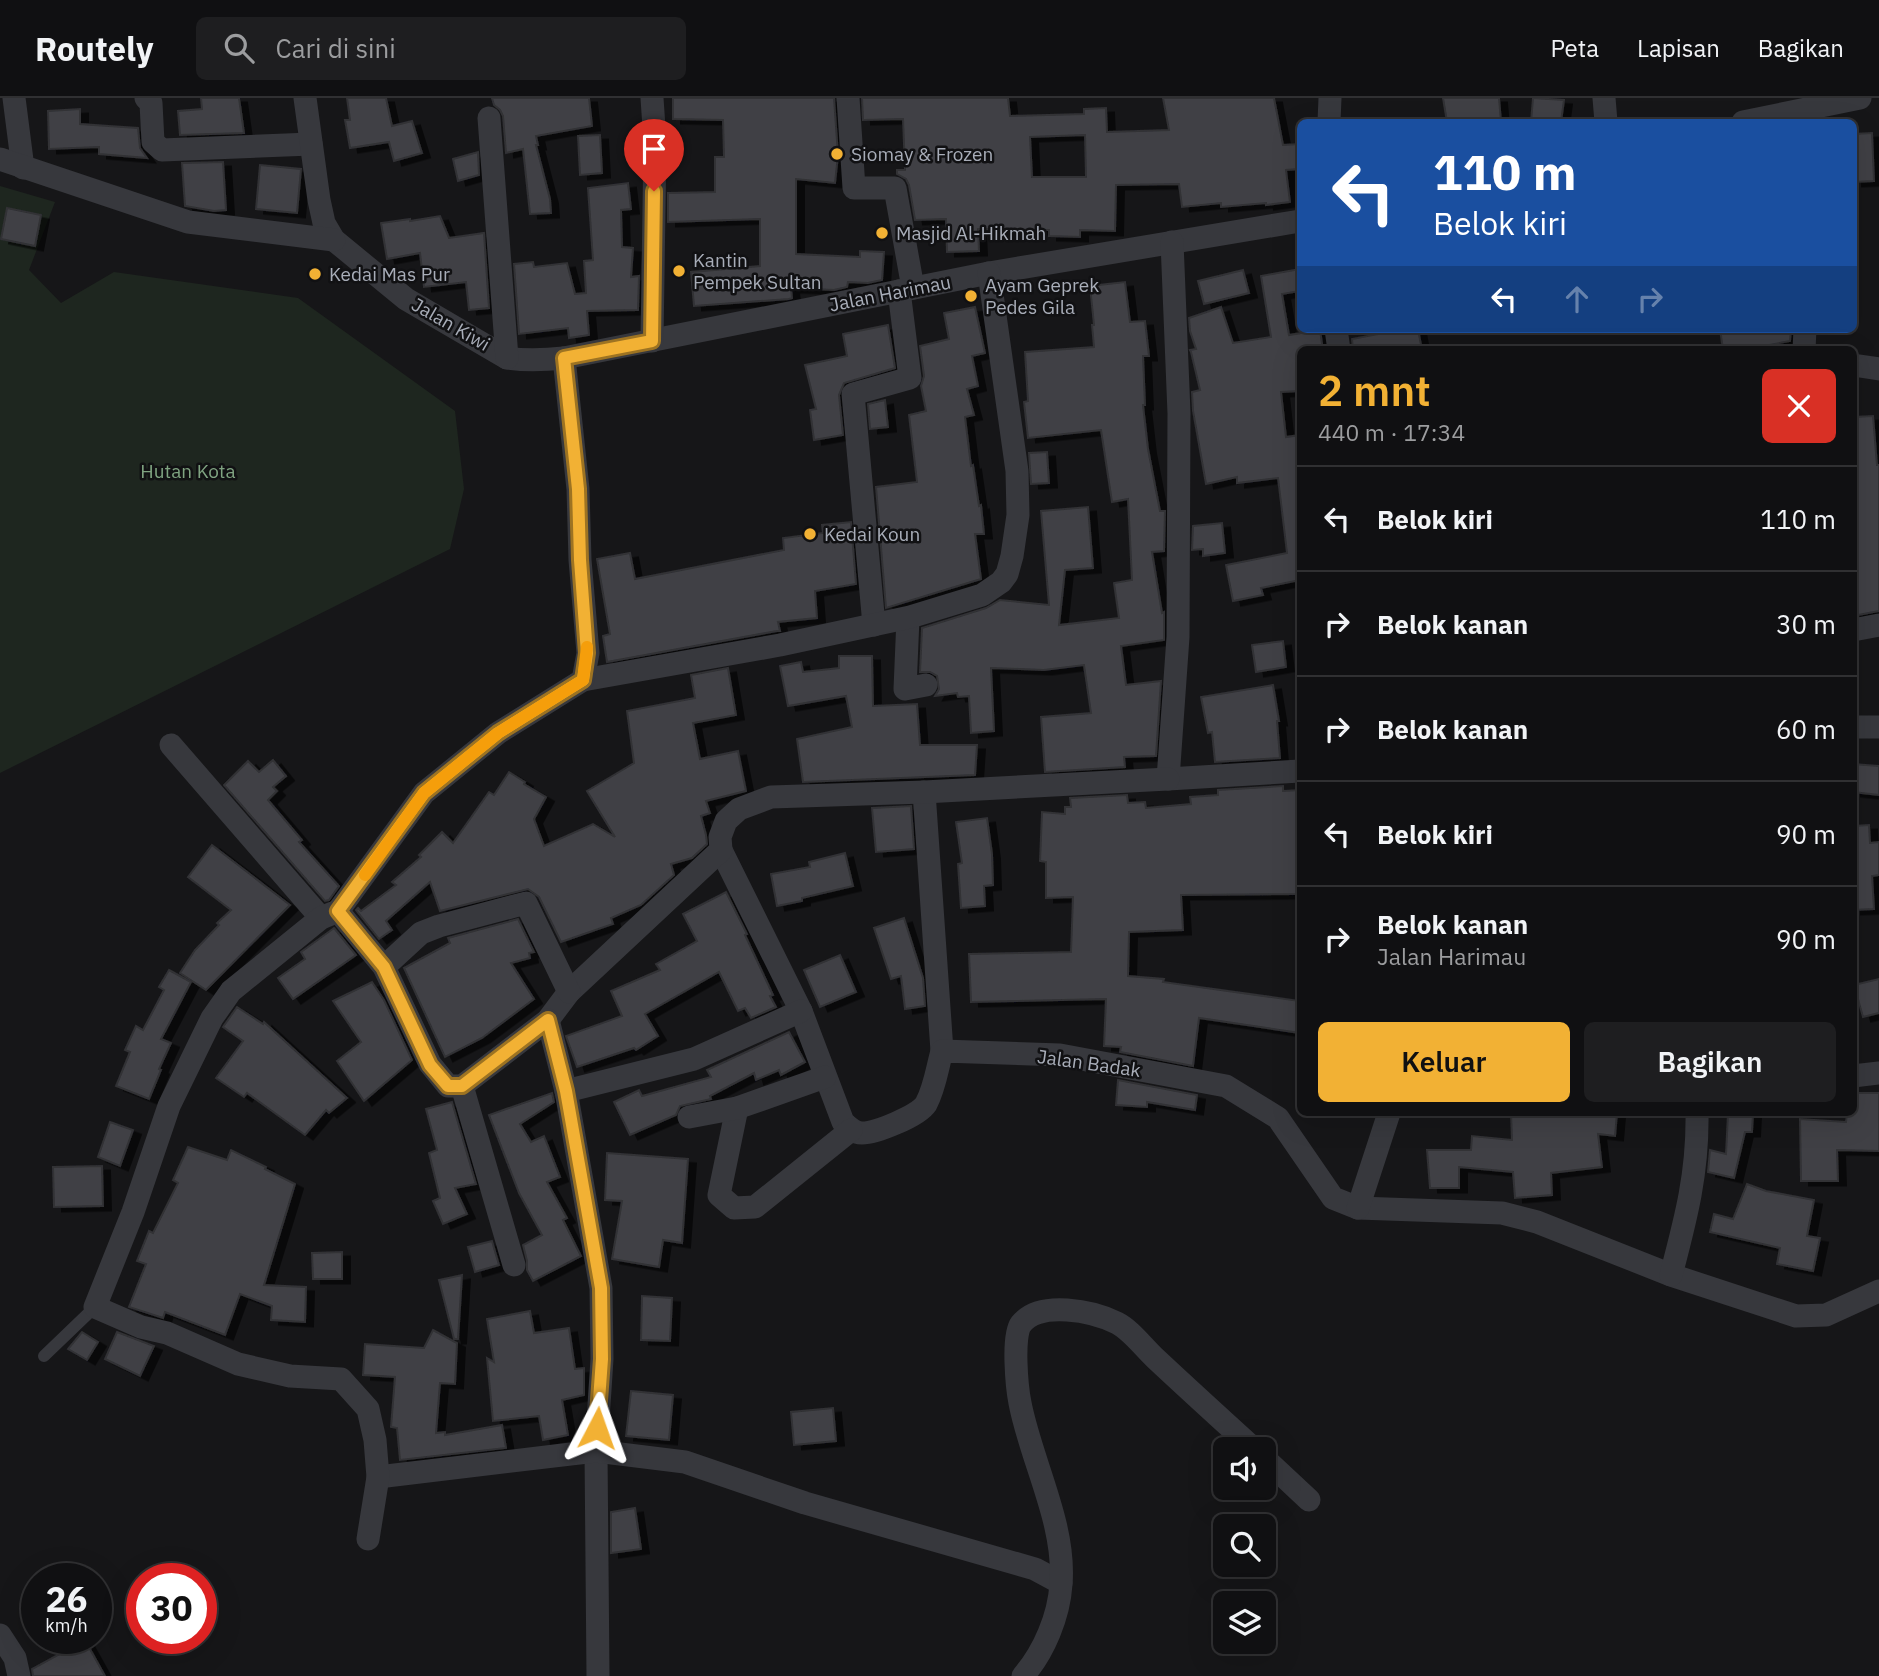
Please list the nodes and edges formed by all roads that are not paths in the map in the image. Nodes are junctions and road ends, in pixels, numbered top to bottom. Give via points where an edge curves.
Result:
1 (14, 98) edge
2 (146, 98) edge
3 (305, 98) edge
4 (652, 98) edge
5 (848, 98) edge
6 (1330, 98) edge
7 (1604, 98) edge
8 (1860, 98) edge
9 (1770, 107) edge
10 (1809, 116) edge
11 (489, 118) dead end
12 (1329, 119) edge
13 (1606, 119) edge
14 (1748, 119) edge
15 (311, 145) junction
16 (0, 159) edge
17 (23, 167) junction
18 (1297, 221) edge
19 (334, 240) junction
20 (1172, 242) junction
21 (989, 273) junction
22 (906, 290) junction
23 (652, 341) junction
24 (508, 358) junction
25 (564, 358) junction
26 (1857, 366) edge
27 (1879, 369) edge
28 (908, 618) junction
29 (874, 625) junction
30 (1879, 625) edge
31 (1857, 629) edge
32 (583, 680) junction
33 (926, 685) dead end
34 (1857, 727) edge
35 (1879, 727) edge
36 (171, 745) dead end
37 (1297, 771) edge
38 (1168, 779) junction
39 (924, 792) junction
40 (721, 850) junction
41 (330, 914) junction
42 (384, 967) junction
43 (569, 992) junction
44 (801, 1011) junction
45 (548, 1020) junction
46 (942, 1051) junction
47 (1879, 1073) edge
48 (1857, 1076) edge
49 (825, 1077) junction
50 (462, 1086) junction
51 (566, 1091) junction
52 (737, 1108) junction
53 (1388, 1116) edge
54 (1697, 1116) edge
55 (689, 1117) dead end
56 (847, 1126) junction
57 (1358, 1208) junction
58 (514, 1265) dead end
59 (1671, 1275) junction
60 (1879, 1292) edge
61 (95, 1307) junction
62 (44, 1356) dead end
63 (1241, 1437) edge
64 (596, 1451) junction
65 (1276, 1469) edge
66 (378, 1477) junction
67 (1309, 1500) dead end
68 (368, 1539) dead end
69 (1061, 1583) junction
70 (0, 1635) edge
71 (19, 1676) edge
72 (598, 1676) edge
73 (1023, 1676) edge

1 - 17 street
2 - 15 street via 151,103 153,142 162,150
3 - 15 street, Jalan Kiwi
4 - 23 street
5 - 22 street via 854,188 895,188
6 - 12 street
7 - 13 street
8 - 10 street
9 - 10 street
9 - 14 street
11 - 24 street
15 - 19 street, Jalan Kiwi via 324,223
16 - 17 street
17 - 19 street via 188,222
18 - 20 street, Jalan Harimau
19 - 24 street, Jalan Kiwi via 407,299
20 - 21 street, Jalan Harimau
20 - 38 street via 1179,413 1178,624
21 - 22 street, Jalan Harimau
21 - 28 street via 1017,471 1018,514 1012,556 1007,574 982,595
22 - 23 street, Jalan Harimau
22 - 29 street via 909,378 853,394
23 - 25 street, Jalan Harimau
24 - 25 street, Jalan Kiwi
25 - 32 street via 578,489 587,653
26 - 27 street
28 - 29 street
28 - 33 street via 905,689
29 - 32 street
30 - 31 street
32 - 41 street via 498,733 424,793
34 - 35 street
36 - 41 street
37 - 38 street
38 - 39 street
39 - 40 street via 771,797 740,809 726,821
39 - 46 street
40 - 43 street
40 - 44 street
41 - 42 street
41 - 61 street via 231,990 212,1018 169,1106
42 - 43 street via 421,933 526,904
42 - 50 street via 430,1065 448,1086
43 - 45 street
44 - 49 street
44 - 51 street via 694,1059
45 - 50 street
45 - 51 street
46 - 56 street via 930,1094 918,1113 862,1133
46 - 57 street, Jalan Badak via 1060,1055 1226,1087 1278,1118 1333,1198
47 - 48 street
49 - 52 street
49 - 56 street
50 - 58 street
51 - 64 street via 601,1288
52 - 55 street
52 - 56 street via 719,1195 734,1208 755,1207
53 - 57 street
54 - 59 street via 1692,1194
57 - 59 street via 1502,1213 1537,1222
59 - 60 street via 1805,1317 1826,1315
61 - 62 lane
61 - 66 street via 238,1364 290,1376 341,1379 368,1409
63 - 69 street via 1117,1323 1058,1309 1035,1314 1021,1325 1016,1339 1020,1402 1058,1539
64 - 66 street
64 - 69 street via 685,1462 805,1503 1034,1569
64 - 72 street
65 - 67 street
66 - 68 street
69 - 73 street via 1055,1616 1041,1650
70 - 71 street via 15,1658

